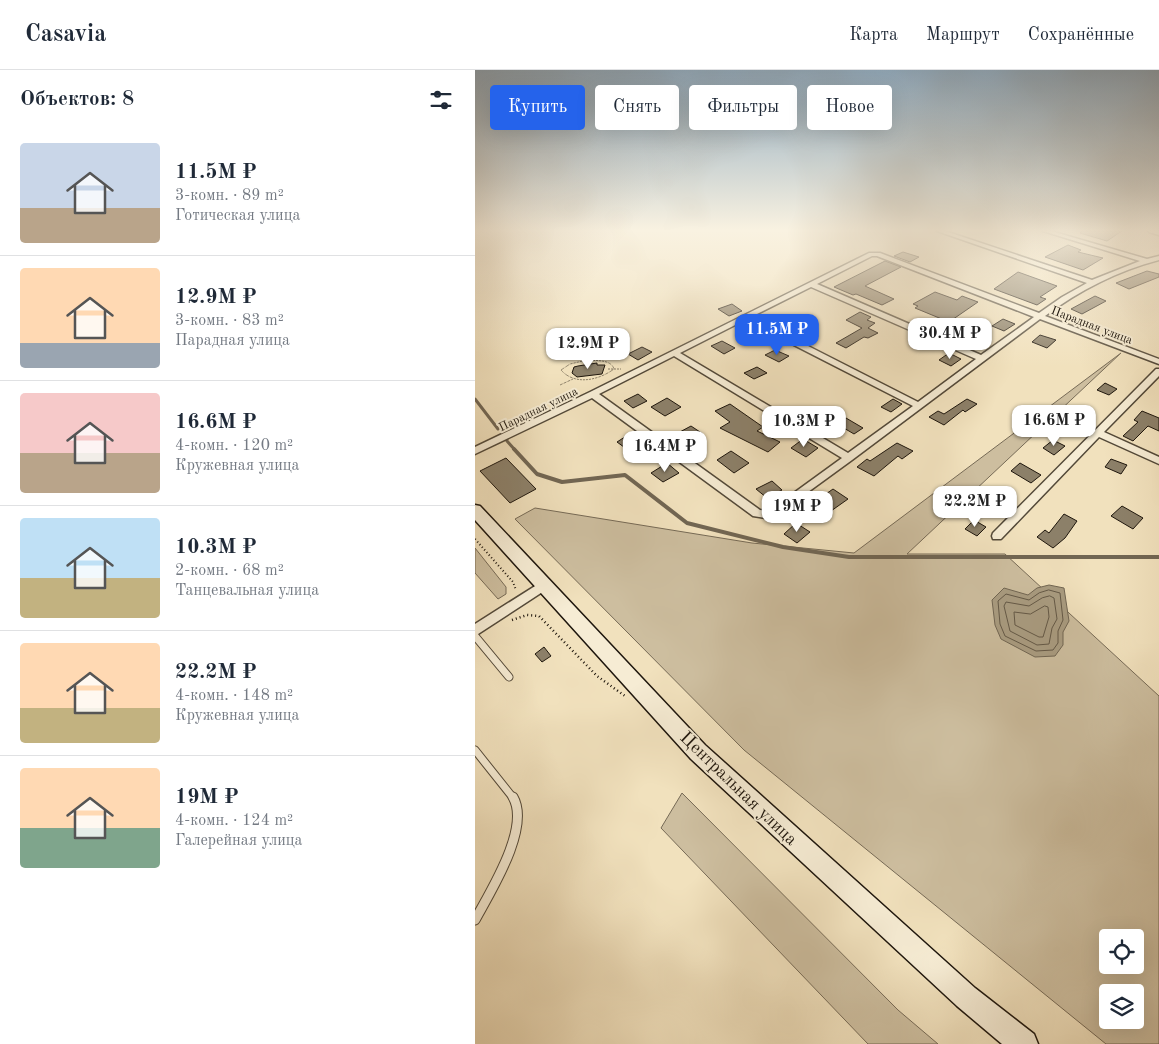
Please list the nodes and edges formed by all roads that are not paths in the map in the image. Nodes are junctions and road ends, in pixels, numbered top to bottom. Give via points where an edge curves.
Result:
1 (826, 276) edge
2 (934, 276) edge
3 (1075, 276) edge
4 (1105, 276) edge
5 (1091, 282) junction
6 (811, 284) junction
7 (744, 317) junction
8 (1038, 317) junction
9 (675, 353) junction
10 (983, 359) junction
11 (1159, 362) edge
12 (1159, 371) edge
13 (593, 394) junction
14 (918, 405) junction
15 (1098, 433) junction
16 (475, 451) edge
17 (849, 458) junction
18 (1159, 461) edge
19 (475, 510) edge
20 (997, 536) dead end
21 (543, 586) junction
22 (475, 631) edge
23 (475, 636) edge
24 (509, 677) dead end
25 (475, 750) edge
26 (475, 920) edge
27 (1024, 1044) edge

1 - 6 street, Парадная улица
2 - 8 street, Парадная улица
3 - 5 street
4 - 5 street
5 - 8 street
6 - 7 street, Парадная улица
6 - 10 street
7 - 9 street, Парадная улица
7 - 14 street
8 - 10 street
8 - 11 street, Парадная улица
9 - 13 street, Парадная улица
9 - 17 street
10 - 14 street
12 - 15 street
13 - 16 street, Парадная улица
13 - 17 street via 762,515 775,514
14 - 17 street
15 - 18 street
15 - 20 street
19 - 21 main road, Центральная улица
21 - 22 street
21 - 27 main road, Центральная улица via 698,752 966,997
23 - 24 lane
25 - 26 lane via 515,801 520,814 515,839

